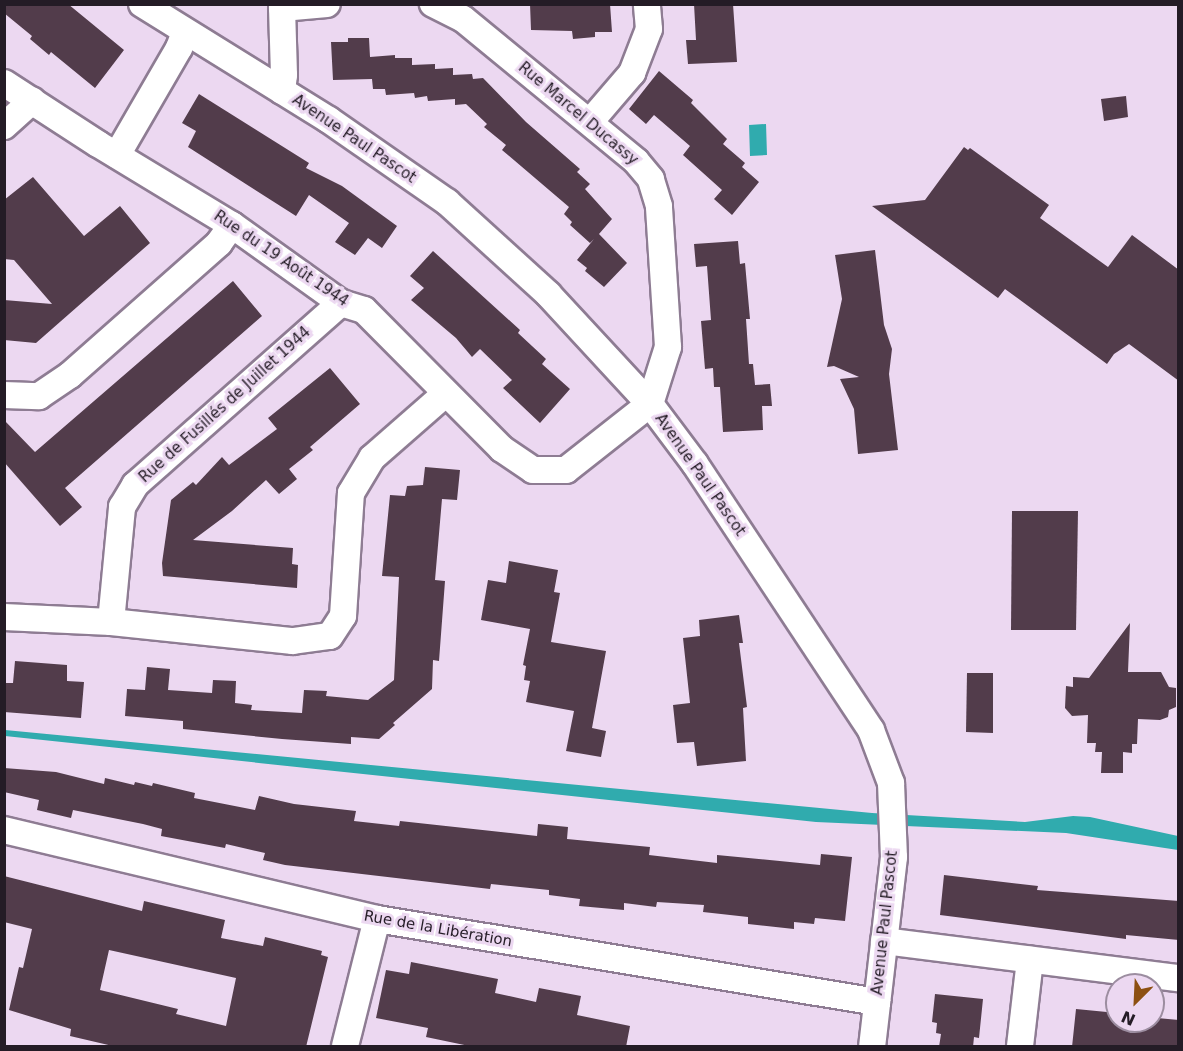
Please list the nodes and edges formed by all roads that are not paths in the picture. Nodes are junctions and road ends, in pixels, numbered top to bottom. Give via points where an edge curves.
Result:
1 (142, 4) edge
2 (327, 4) edge
3 (433, 4) edge
4 (647, 4) edge
5 (282, 6) edge
6 (185, 32) junction
7 (4, 83) edge
8 (282, 91) junction
9 (32, 102) junction
10 (590, 122) junction
11 (4, 126) edge
12 (117, 155) junction
13 (232, 225) junction
14 (341, 303) junction
15 (445, 394) junction
16 (4, 395) edge
17 (650, 404) junction
18 (4, 617) edge
19 (111, 622) junction
20 (4, 830) edge
21 (377, 919) junction
22 (884, 941) junction
23 (1030, 960) junction
24 (1179, 978) edge
25 (877, 1002) junction
26 (345, 1047) edge
27 (872, 1047) edge
28 (1020, 1047) edge

1 - 6 street, Avenue Paul Pascot
2 - 5 street
3 - 10 street, Rue Marcel Ducassy via 463,20
4 - 10 street via 649,29 632,73
5 - 8 street
6 - 8 street, Avenue Paul Pascot
6 - 12 street
7 - 9 street, Rue du 19 Août 1944
8 - 17 street, Avenue Paul Pascot via 447,202 548,294
9 - 11 street
9 - 12 street, Rue du 19 Août 1944
10 - 17 street, Rue Marcel Ducassy via 644,170 659,206 668,348
12 - 13 street, Rue du 19 Août 1944
13 - 14 street, Rue du 19 Août 1944
13 - 16 street via 219,243 70,375 39,396
14 - 15 street, Rue du 19 Août 1944 via 364,310
14 - 19 street, Rue de Fusillés de Juillet 1944 via 135,485 122,507
15 - 17 street, Rue du 19 Août 1944 via 502,449 533,470 566,470
15 - 19 street via 372,458 351,493 344,616 330,636 293,641
17 - 22 street, Avenue Paul Pascot via 695,464 871,730 891,783 894,857
18 - 19 street
20 - 21 street, Rue de la Libération
21 - 25 street, Rue de la Libération
21 - 26 street
22 - 23 street
22 - 25 street, Avenue Paul Pascot
23 - 24 street
23 - 28 street
25 - 27 street, Avenue Paul Pascot

